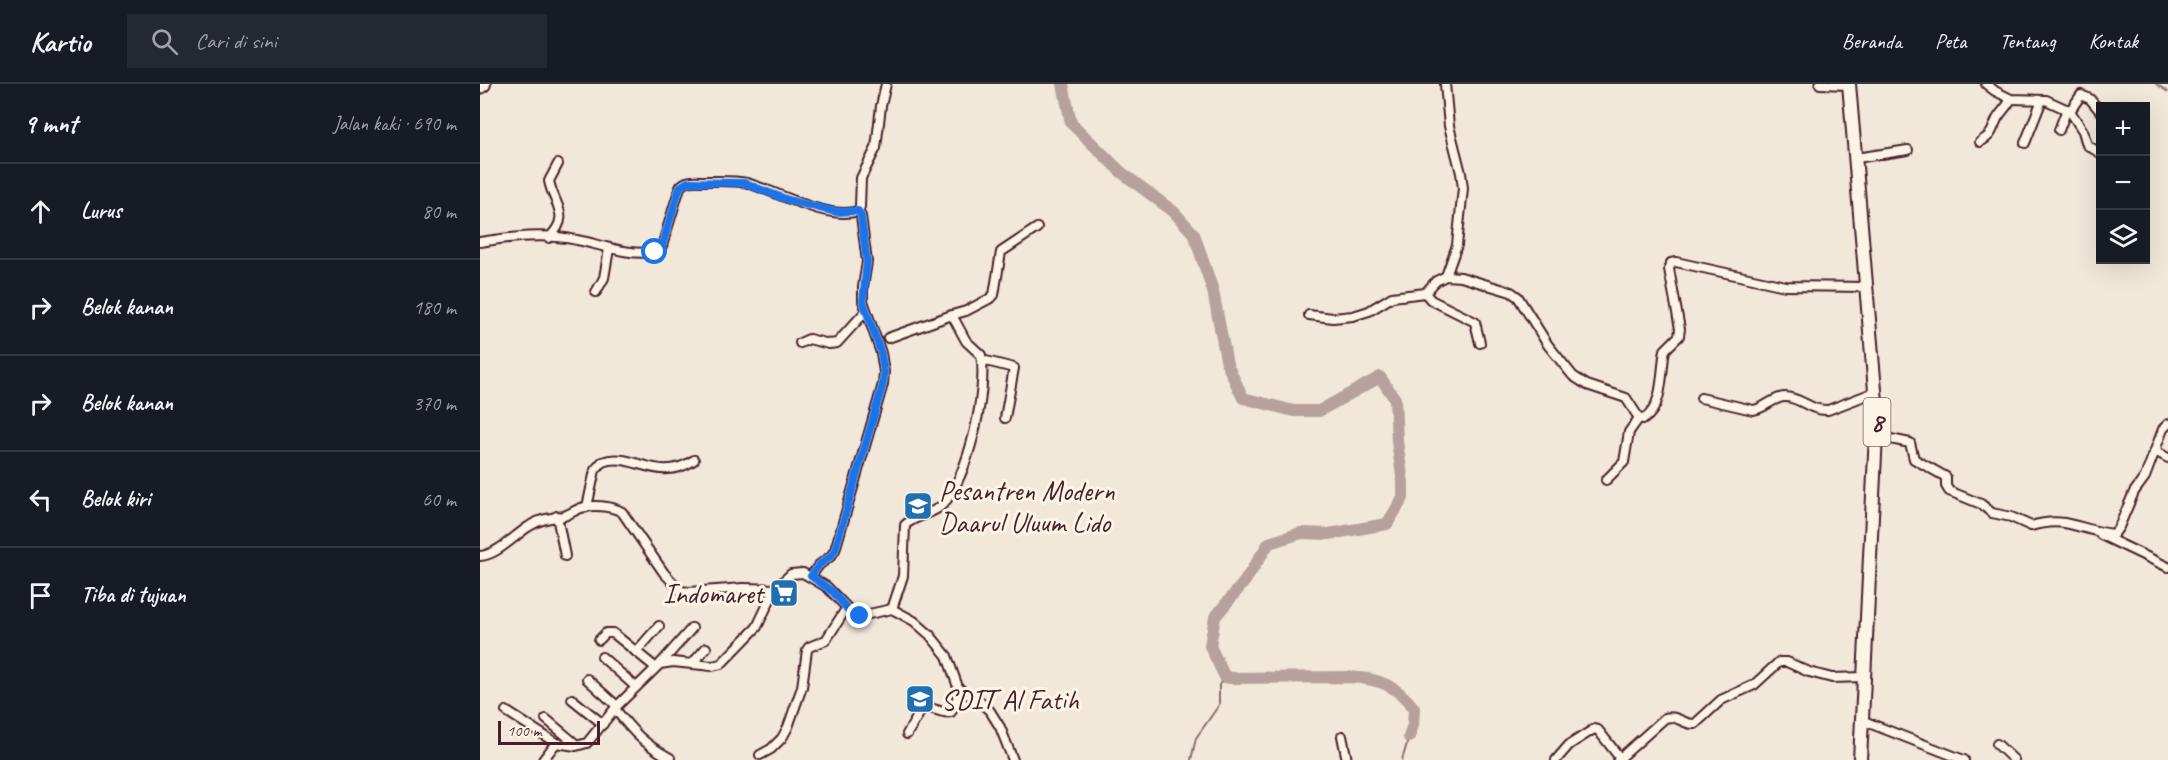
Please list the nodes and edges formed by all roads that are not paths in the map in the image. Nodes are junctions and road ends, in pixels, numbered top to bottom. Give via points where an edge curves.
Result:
1 (886, 84) edge
2 (1445, 84) edge
3 (1820, 84) edge
4 (1986, 84) edge
5 (1849, 85) edge
6 (2011, 99) junction
7 (2042, 100) junction
8 (2096, 106) edge
9 (2069, 110) junction
10 (2059, 130) dead end
11 (1980, 142) dead end
12 (2025, 143) dead end
13 (1908, 150) dead end
14 (2096, 151) edge
15 (1856, 158) junction
16 (558, 164) dead end
17 (858, 211) junction
18 (1037, 228) dead end
19 (549, 238) junction
20 (480, 242) edge
21 (609, 249) junction
22 (1446, 276) junction
23 (1866, 287) junction
24 (596, 292) dead end
25 (1425, 293) junction
26 (866, 311) junction
27 (952, 315) junction
28 (1309, 315) dead end
29 (888, 338) dead end
30 (800, 343) dead end
31 (1480, 343) dead end
32 (982, 360) junction
33 (1875, 392) junction
34 (1701, 398) dead end
35 (1005, 417) dead end
36 (1638, 417) junction
37 (2168, 424) edge
38 (1876, 436) junction
39 (2155, 451) junction
40 (2168, 458) edge
41 (694, 460) dead end
42 (1606, 480) dead end
43 (587, 507) junction
44 (557, 516) junction
45 (2095, 532) junction
46 (480, 556) edge
47 (565, 556) dead end
48 (2168, 567) edge
49 (811, 576) junction
50 (775, 589) junction
51 (846, 609) junction
52 (892, 609) junction
53 (659, 626) dead end
54 (692, 628) dead end
55 (599, 640) dead end
56 (706, 648) dead end
57 (636, 652) junction
58 (602, 657) dead end
59 (692, 664) junction
60 (657, 665) junction
61 (1864, 677) junction
62 (587, 679) dead end
63 (636, 687) junction
64 (961, 690) junction
65 (572, 699) dead end
66 (616, 707) junction
67 (506, 711) dead end
68 (546, 719) dead end
69 (1862, 720) junction
70 (603, 724) junction
71 (907, 735) dead end
72 (1342, 736) dead end
73 (556, 743) junction
74 (1996, 744) dead end
75 (578, 746) junction
76 (760, 755) dead end
77 (670, 758) dead end
78 (1619, 759) edge
79 (543, 760) edge
80 (1013, 760) edge
81 (1347, 760) edge
82 (1556, 760) edge
83 (1860, 760) edge
84 (1964, 760) edge
85 (2013, 760) edge

1 - 17 street via 880,131 861,178
2 - 22 street via 1449,126 1463,180 1457,245
3 - 5 street
4 - 6 street
5 - 15 highway, 8
6 - 7 street
6 - 11 street via 1992,135
7 - 9 street
7 - 12 street
8 - 9 street via 2081,95
9 - 10 street
9 - 14 street via 2087,145
13 - 15 street
15 - 23 highway, 8
16 - 19 street via 549,181 561,220
17 - 21 street via 828,210 744,183 688,182 680,187 659,250 642,253
17 - 26 street via 867,258 862,292
18 - 27 street via 1001,252 996,289 989,299
19 - 20 street via 510,237
19 - 21 street
21 - 24 street via 604,278
22 - 25 street
22 - 36 street via 1461,277 1518,297 1573,376 1587,386 1626,398
23 - 33 highway, 8
23 - 36 street via 1785,286 1671,263 1679,336 1665,350 1662,381 1653,409 1646,418
25 - 28 street via 1392,297 1353,316
25 - 31 street via 1431,300 1475,322
26 - 30 street via 837,343 808,339
26 - 49 street via 881,353 883,384 835,550
27 - 29 street
27 - 32 street via 963,337 979,351
32 - 35 street via 1014,368
32 - 52 street via 977,421 957,483 940,508 905,525 903,576
33 - 34 street via 1828,410 1784,397 1759,410
33 - 38 highway, 8
36 - 42 street via 1629,432 1624,462
37 - 39 street
38 - 45 street via 1910,443 1914,459 1946,477 1949,490 1996,514 2031,526 2044,521 2066,522
38 - 61 highway, 8
39 - 40 street
39 - 45 street via 2114,534
41 - 43 street via 670,469 606,460 595,470
43 - 44 street
43 - 50 street via 622,512 681,591
44 - 46 street via 534,523 491,553
44 - 47 street
45 - 48 street
49 - 50 street via 791,574
49 - 51 street via 833,592
50 - 59 street via 760,621 725,660 716,666
51 - 52 street via 860,616
51 - 76 street via 826,640 808,647 802,687 788,727 782,738
52 - 64 street via 930,634 949,660
53 - 57 street
54 - 60 street
55 - 57 street via 611,632
56 - 59 street
57 - 60 street
58 - 63 street
59 - 60 street via 669,661
60 - 63 street
61 - 69 highway, 8
61 - 78 street via 1832,678 1779,662 1754,685 1721,700 1695,724 1665,718
62 - 66 street
63 - 66 street
64 - 71 street via 951,712 922,709
64 - 80 street via 990,711
65 - 70 street
66 - 70 street
66 - 77 street via 637,737
67 - 73 street
68 - 75 street
69 - 83 highway, 8
69 - 84 street
70 - 75 street via 590,740
72 - 81 street
73 - 75 street
73 - 79 street
74 - 85 street
78 - 82 street via 1598,730 1593,729 1569,745

